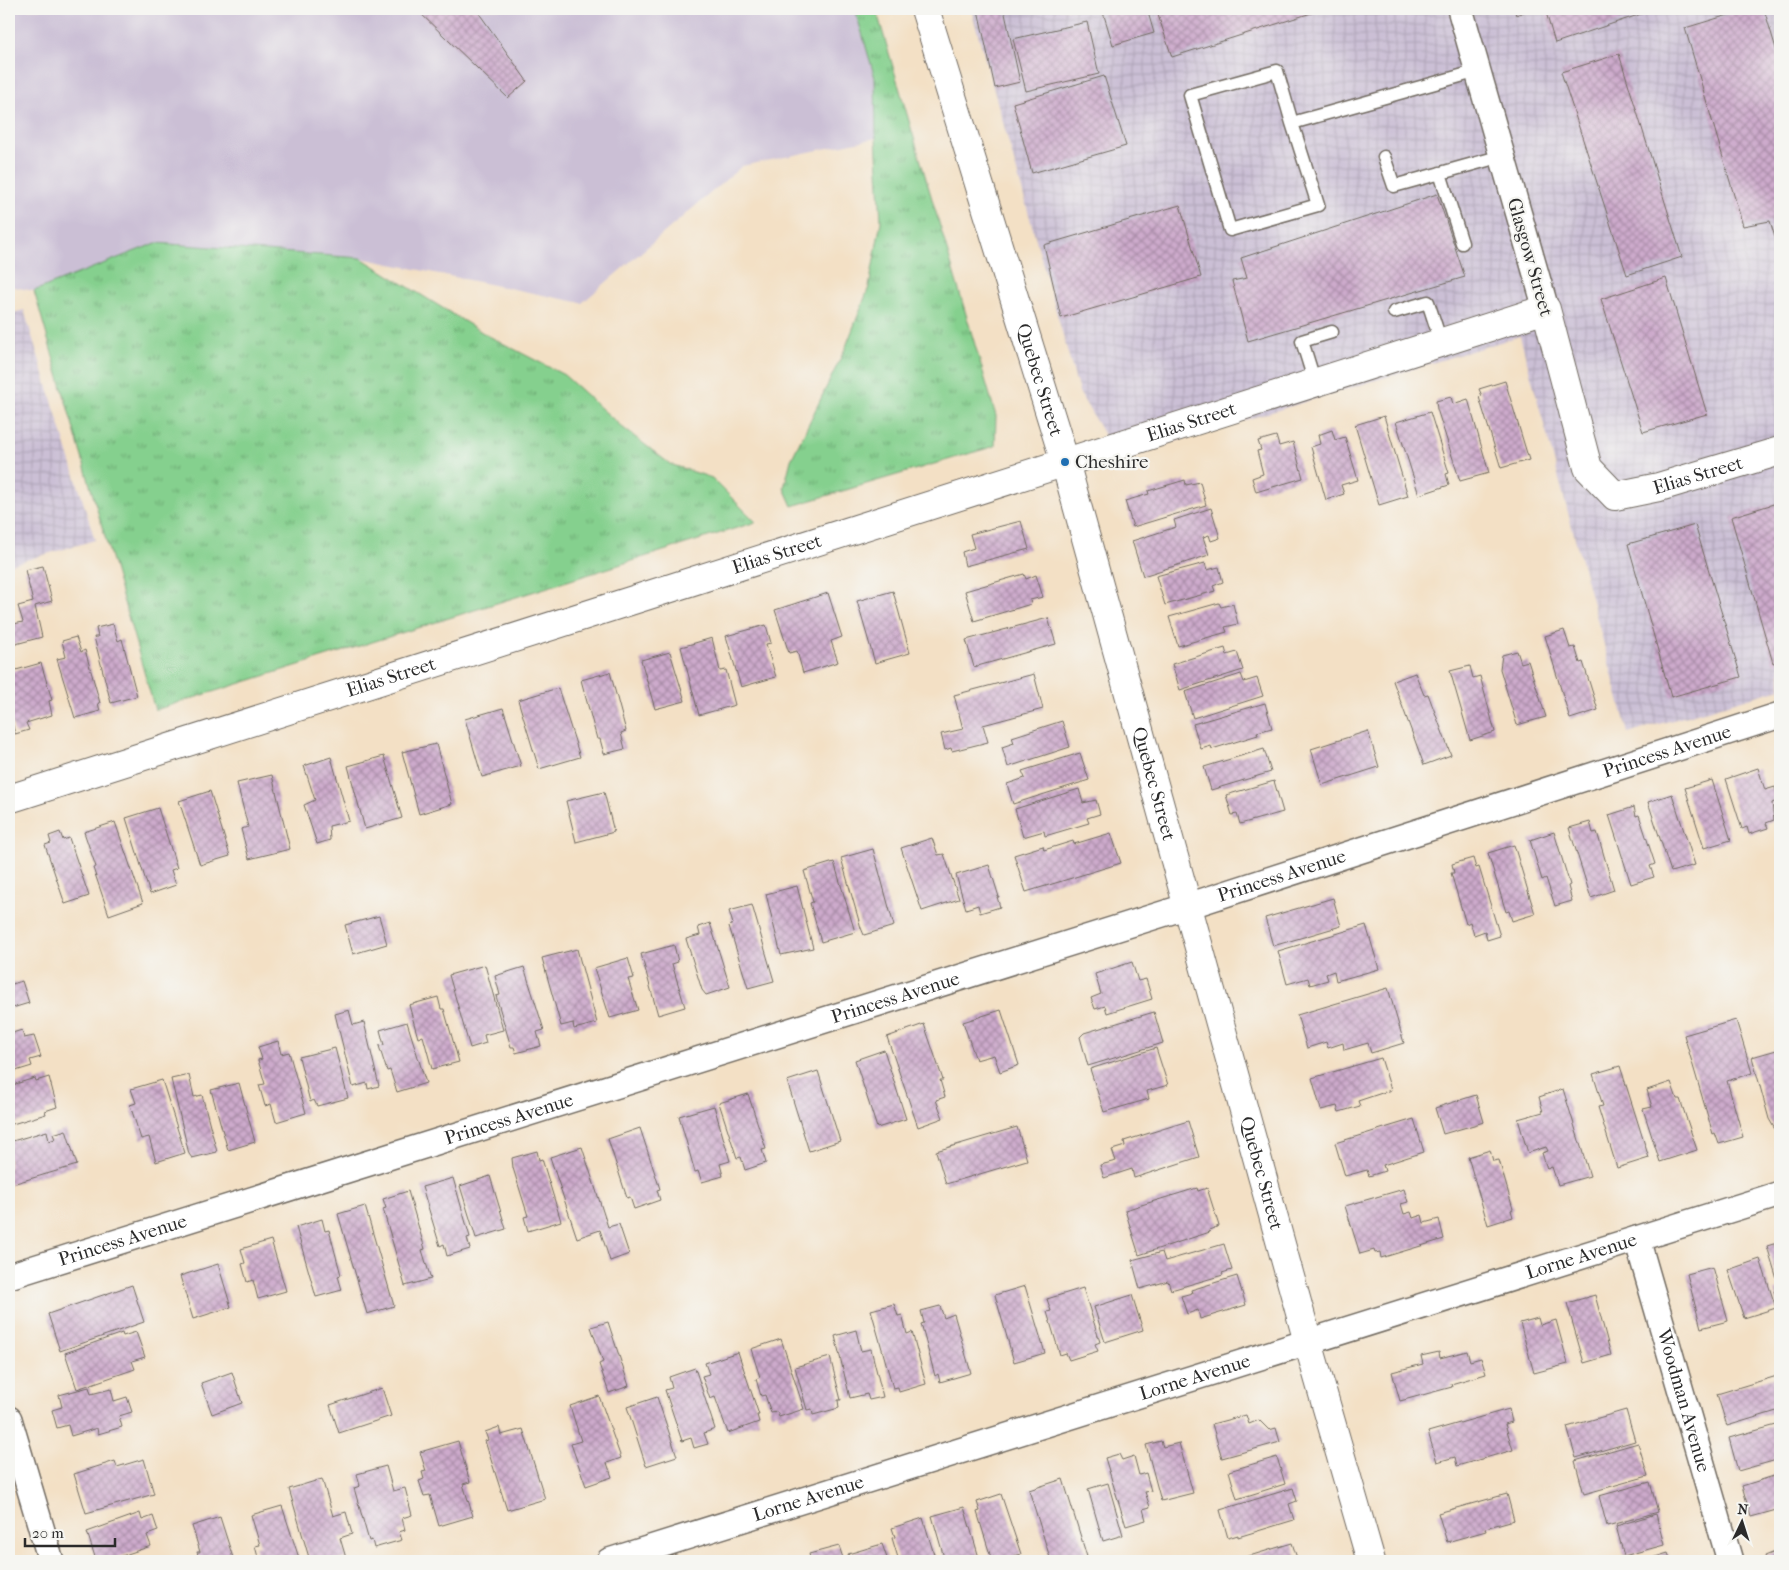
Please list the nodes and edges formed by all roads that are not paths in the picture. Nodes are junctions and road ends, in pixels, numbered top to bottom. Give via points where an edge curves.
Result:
1 (925, 9) edge
2 (1460, 9) edge
3 (1478, 71) junction
4 (1292, 123) junction
5 (1502, 156) junction
6 (1384, 157) dead end
7 (1440, 174) junction
8 (1462, 243) dead end
9 (1546, 309) junction
10 (1394, 312) dead end
11 (1332, 332) dead end
12 (1441, 342) junction
13 (1315, 382) junction
14 (1780, 451) edge
15 (1065, 462) junction
16 (1615, 496) joint
17 (1780, 714) edge
18 (9, 799) edge
19 (1188, 906) junction
20 (1780, 1194) edge
21 (1637, 1239) junction
22 (9, 1276) edge
23 (1308, 1342) junction
24 (9, 1419) edge
25 (51, 1561) edge
26 (609, 1561) edge
27 (1371, 1561) edge
28 (1730, 1561) edge

1 - 15 street, Quebec Street
2 - 3 street, Glasgow Street
3 - 4 lane
3 - 5 street, Glasgow Street
4 - 4 lane via 1276,71 1190,95 1230,230 1318,205
5 - 7 lane
5 - 9 street, Glasgow Street
6 - 7 lane via 1394,186
7 - 8 lane
9 - 12 street, Elias Street
9 - 16 street, Glasgow Street via 1588,468
10 - 12 lane via 1428,302
11 - 13 lane via 1302,340
12 - 13 street, Elias Street
13 - 15 street, Elias Street
14 - 16 street, Elias Street via 1659,487
15 - 18 street, Elias Street
15 - 19 street, Quebec Street
17 - 19 street, Princess Avenue
19 - 22 street, Princess Avenue
19 - 23 street, Quebec Street
20 - 21 street, Lorne Avenue
21 - 23 street, Lorne Avenue
21 - 28 street, Woodman Avenue
23 - 26 street, Lorne Avenue
23 - 27 street, Quebec Street
24 - 25 street

